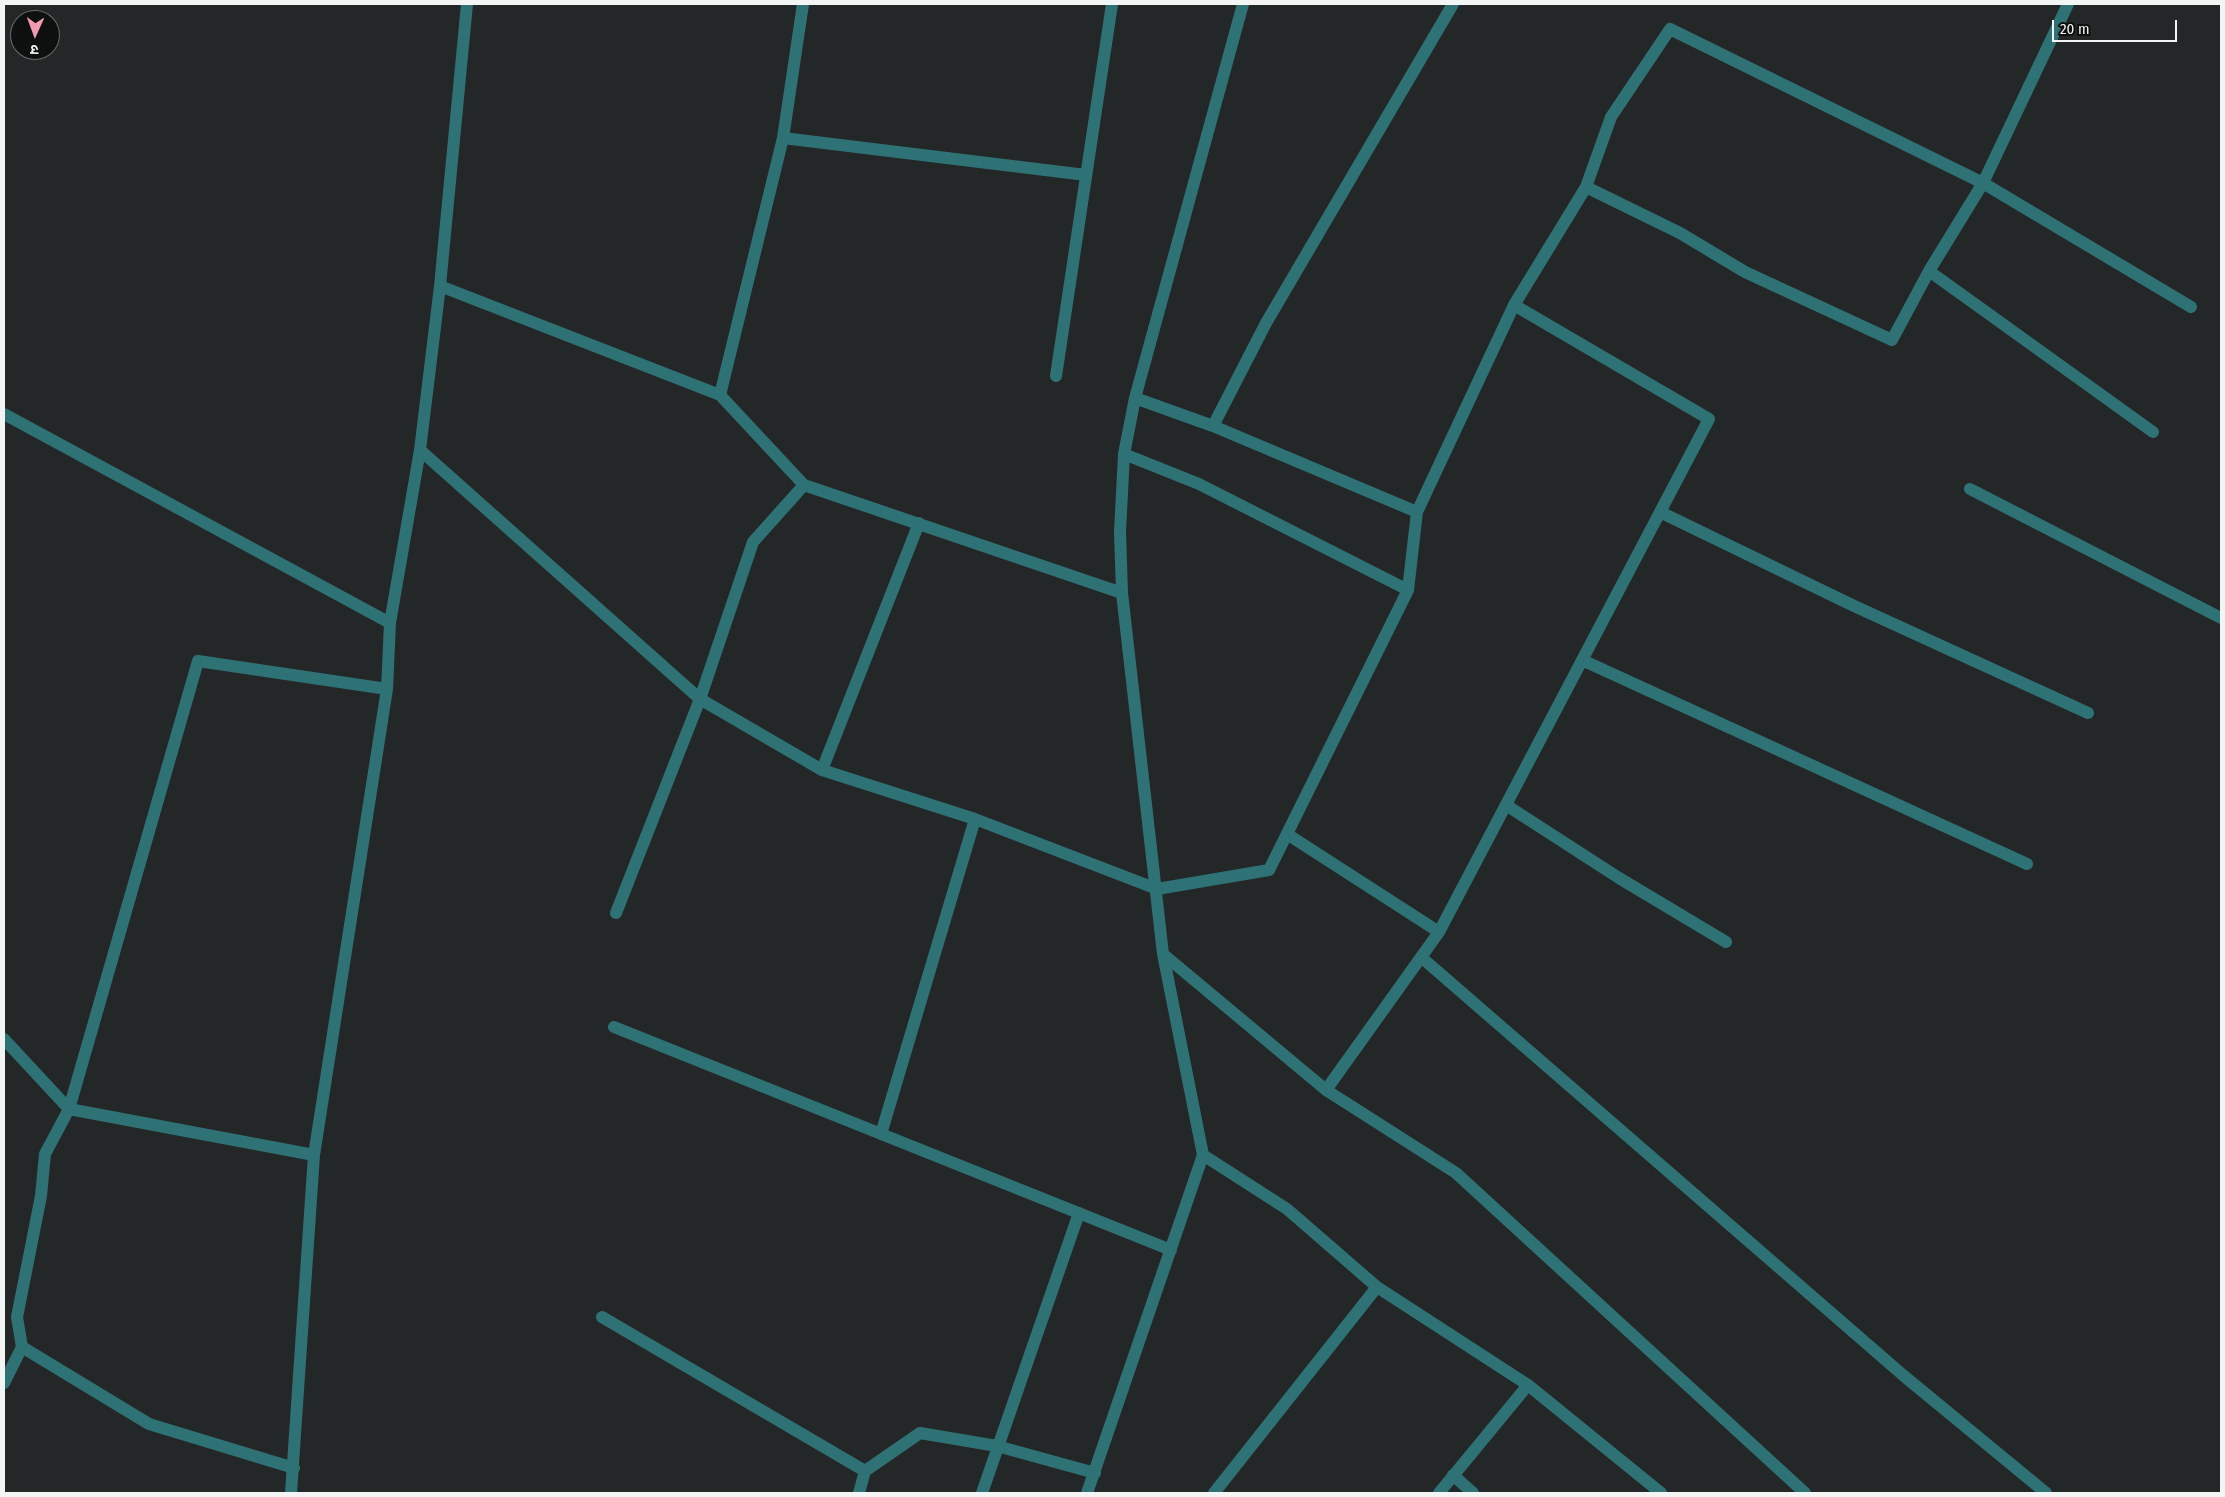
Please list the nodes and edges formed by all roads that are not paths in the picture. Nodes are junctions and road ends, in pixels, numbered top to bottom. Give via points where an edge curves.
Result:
1 (467, 4) edge
2 (804, 4) edge
3 (1112, 4) edge
4 (1243, 4) edge
5 (1453, 4) edge
6 (2068, 4) edge
7 (783, 138) junction
8 (1086, 175) junction
9 (1983, 183) junction
10 (1586, 186) junction
11 (1929, 270) junction
12 (440, 286) junction
13 (1514, 305) junction
14 (2191, 307) dead end
15 (1056, 376) dead end
16 (720, 395) junction
17 (1135, 398) junction
18 (4, 414) edge
19 (1213, 426) junction
20 (2153, 432) dead end
21 (420, 450) junction
22 (1124, 454) junction
23 (804, 484) junction
24 (1970, 489) dead end
25 (1417, 512) junction
26 (1660, 512) junction
27 (919, 523) junction
28 (1408, 590) junction
29 (1122, 592) junction
30 (2221, 618) edge
31 (390, 623) junction
32 (1582, 660) junction
33 (387, 689) junction
34 (700, 699) junction
35 (2088, 713) dead end
36 (822, 770) junction
37 (1506, 805) junction
38 (975, 819) junction
39 (1287, 834) junction
40 (2027, 864) dead end
41 (1157, 889) junction
42 (616, 913) dead end
43 (1440, 932) junction
44 (1726, 942) dead end
45 (1163, 954) junction
46 (1421, 957) junction
47 (614, 1027) dead end
48 (4, 1039) edge
49 (1326, 1090) junction
50 (69, 1109) junction
51 (882, 1134) junction
52 (1203, 1154) junction
53 (314, 1155) junction
54 (1079, 1213) junction
55 (1171, 1250) junction
56 (1377, 1287) junction
57 (602, 1317) dead end
58 (22, 1346) junction
59 (4, 1383) edge
60 (1528, 1385) junction
61 (997, 1446) junction
62 (294, 1468) junction
63 (865, 1471) junction
64 (1095, 1473) junction
65 (1452, 1475) junction
66 (291, 1493) edge
67 (859, 1493) edge
68 (982, 1493) edge
69 (1087, 1493) edge
70 (1214, 1493) edge
71 (1439, 1493) edge
72 (1473, 1493) edge
73 (1661, 1493) edge
74 (1805, 1493) edge
75 (2046, 1493) edge

1 - 12 street
2 - 7 street
3 - 8 street
4 - 17 street
5 - 19 street via 1266,323
6 - 9 street
7 - 8 street
7 - 16 street
8 - 15 street
9 - 10 street via 1670,29 1611,117
9 - 11 street
9 - 14 street
10 - 11 street via 1680,233 1745,272 1892,340
10 - 13 street
11 - 20 street
12 - 16 street
12 - 21 street
13 - 25 street
13 - 26 street via 1709,419
16 - 23 street
17 - 19 street
17 - 22 street
18 - 31 street
19 - 25 street
21 - 31 street
21 - 34 street
22 - 28 street via 1199,484
22 - 29 street via 1120,532
23 - 27 street
23 - 34 street via 753,542
24 - 30 street
25 - 28 street
26 - 32 street
26 - 35 street via 1852,605
27 - 29 street
27 - 36 street
28 - 39 street
29 - 41 street
31 - 33 street
32 - 37 street
32 - 40 street
33 - 50 street via 198,661
33 - 53 street
34 - 36 street
34 - 42 street
36 - 38 street
37 - 43 street
37 - 44 street
38 - 41 street
38 - 51 street
39 - 41 street via 1269,870
39 - 43 street
41 - 45 street
43 - 46 street
45 - 49 street
45 - 52 street
46 - 49 street
46 - 75 street via 1904,1376
47 - 51 street
48 - 50 street
49 - 74 street via 1456,1173
50 - 53 street
50 - 58 street via 45,1154 41,1196 17,1317
51 - 54 street
52 - 55 street
52 - 56 street via 1287,1209
53 - 62 street
54 - 55 street
54 - 61 street
55 - 64 street
56 - 60 street
56 - 70 street
57 - 63 street
58 - 59 street
58 - 62 street via 149,1424
60 - 65 street
60 - 73 street
61 - 63 street via 920,1433
61 - 64 street
61 - 68 street
62 - 66 street
63 - 67 street
64 - 69 street
65 - 71 street
65 - 72 street

